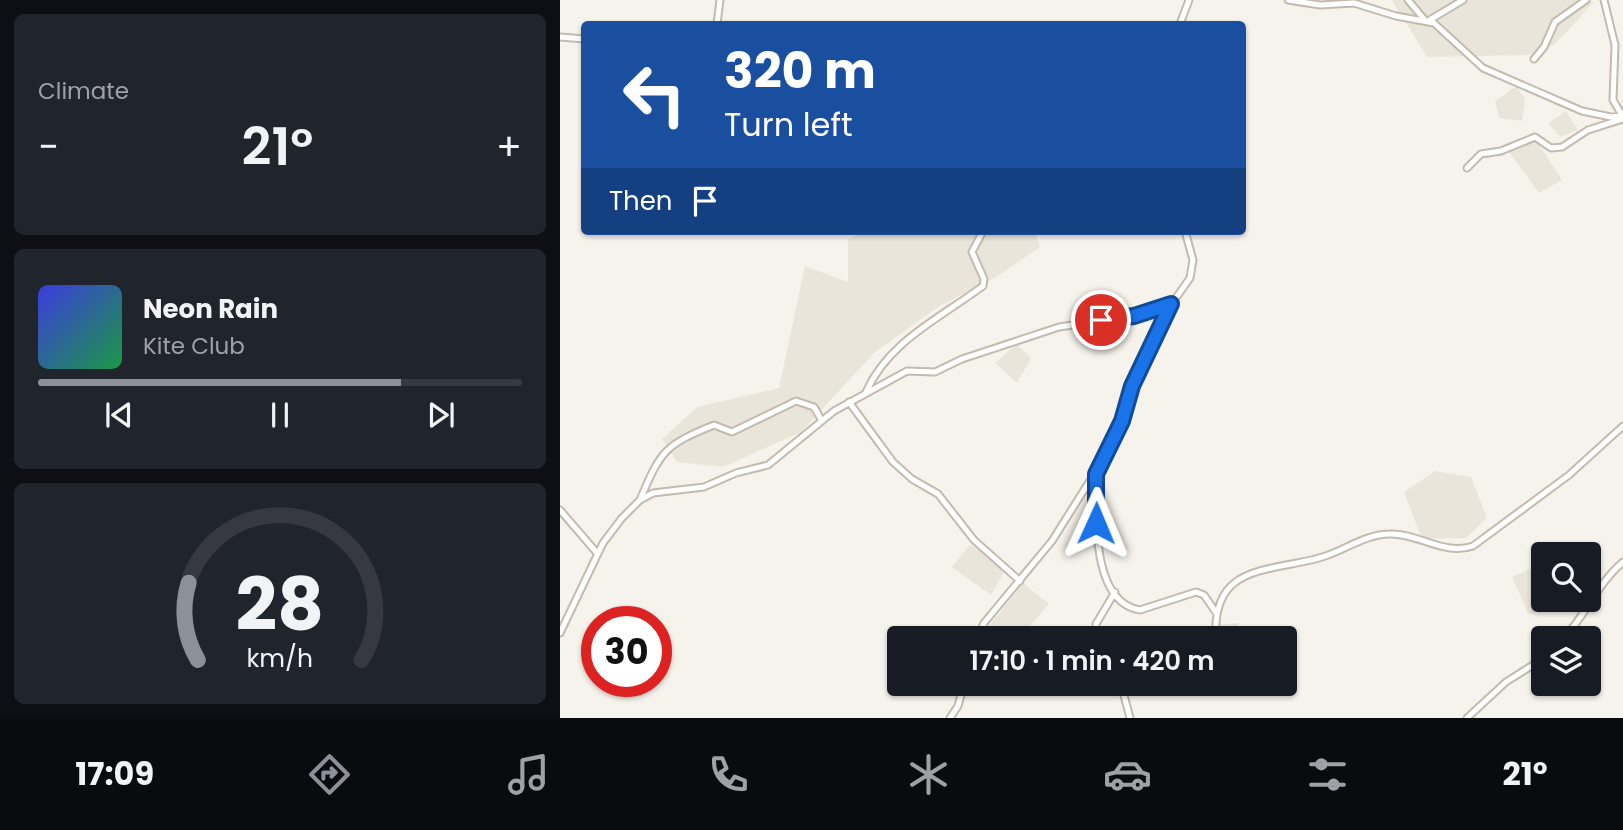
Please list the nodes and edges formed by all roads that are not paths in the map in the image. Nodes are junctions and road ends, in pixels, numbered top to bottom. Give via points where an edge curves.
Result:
1 (720, 0) edge
2 (1189, 0) edge
3 (1288, 0) edge
4 (1408, 0) edge
5 (1463, 0) edge
6 (1586, 0) edge
7 (1604, 0) edge
8 (1426, 20) junction
9 (717, 21) edge
10 (1181, 21) edge
11 (560, 37) edge
12 (581, 39) edge
13 (1534, 59) dead end
14 (1622, 117) edge
15 (1467, 168) dead end
16 (981, 235) edge
17 (1186, 235) edge
18 (1171, 304) junction
19 (866, 392) junction
20 (849, 402) junction
21 (822, 421) junction
22 (1623, 426) edge
23 (1096, 474) junction
24 (640, 500) junction
25 (560, 509) edge
26 (597, 553) junction
27 (1623, 562) edge
28 (1020, 581) junction
29 (1115, 592) junction
30 (1217, 614) junction
31 (983, 626) edge
32 (1096, 626) edge
33 (1217, 626) edge
34 (1575, 626) edge
35 (560, 634) edge
36 (1531, 666) edge
37 (961, 696) edge
38 (1124, 696) edge
39 (950, 718) edge
40 (1130, 718) edge
41 (1467, 718) edge

1 - 9 street
2 - 10 street
3 - 8 street via 1354,3
4 - 8 street
5 - 8 street
6 - 13 street via 1555,22
7 - 14 street via 1615,45 1613,100
8 - 14 street via 1440,25 1483,68 1574,108
11 - 12 street
14 - 15 street via 1559,147 1529,138 1481,154
16 - 19 street via 972,252 983,286 897,347
17 - 18 street via 1193,268
18 - 19 street via 1134,316 1059,327 935,372 907,371
18 - 23 street
19 - 20 street
20 - 21 street
20 - 28 street via 893,462 938,494 969,534
21 - 24 street via 768,465 704,487 667,490
21 - 24 street via 814,407 796,401 732,432 715,425 700,429 670,445
22 - 30 street via 1569,475 1473,546 1450,548 1396,534 1377,535 1319,558 1247,575 1228,588
23 - 28 street
23 - 29 street via 1101,564
24 - 26 street
25 - 26 street
26 - 35 street
27 - 34 street via 1608,576
28 - 31 street
29 - 30 street via 1137,610 1200,593
29 - 32 street
30 - 33 street
36 - 41 street
37 - 39 street
38 - 40 street

